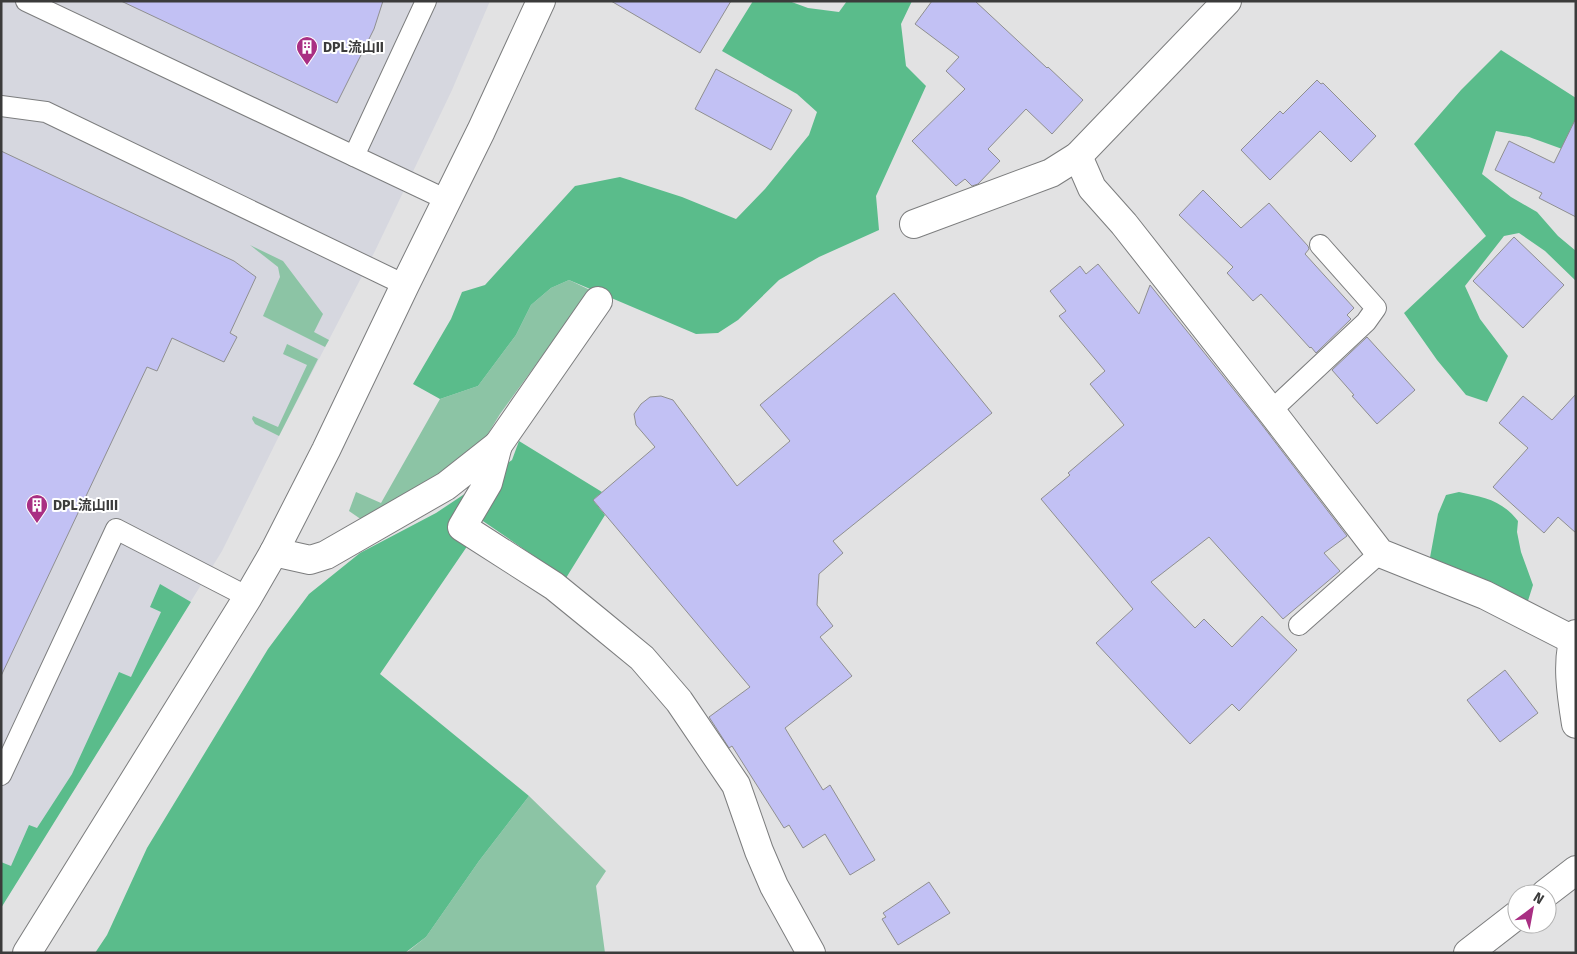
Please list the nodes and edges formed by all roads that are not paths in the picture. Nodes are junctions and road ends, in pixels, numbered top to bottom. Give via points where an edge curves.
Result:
1 (26, 1) edge
2 (426, 1) edge
3 (541, 1) edge
4 (1227, 1) edge
5 (1, 106) edge
6 (354, 156) junction
7 (1078, 156) junction
8 (447, 200) junction
9 (914, 224) dead end
10 (1320, 245) dead end
11 (405, 284) junction
12 (598, 301) dead end
13 (1271, 410) junction
14 (498, 446) junction
15 (274, 552) junction
16 (1380, 553) junction
17 (248, 597) junction
18 (1299, 625) dead end
19 (1574, 637) edge
20 (1576, 724) edge
21 (1, 775) edge
22 (1576, 870) edge
23 (1557, 885) edge
24 (1507, 923) edge
25 (27, 953) edge
26 (811, 953) edge
27 (1468, 953) edge

1 - 6 lane
2 - 6 lane
3 - 8 street
4 - 7 street
5 - 11 lane via 46,112
6 - 8 lane
7 - 9 street via 1051,173
7 - 13 street via 1092,188
8 - 11 street
10 - 13 lane via 1376,308 1366,322
11 - 15 street
12 - 14 street
13 - 16 street
14 - 15 street via 446,486 326,556 310,560
14 - 26 street via 488,483 462,527 554,586 642,658 678,701 736,785 774,886
15 - 17 street
16 - 18 lane
16 - 19 street via 1485,595
17 - 21 lane via 116,529
17 - 25 street
19 - 20 street via 1570,681
22 - 23 street
24 - 27 street

